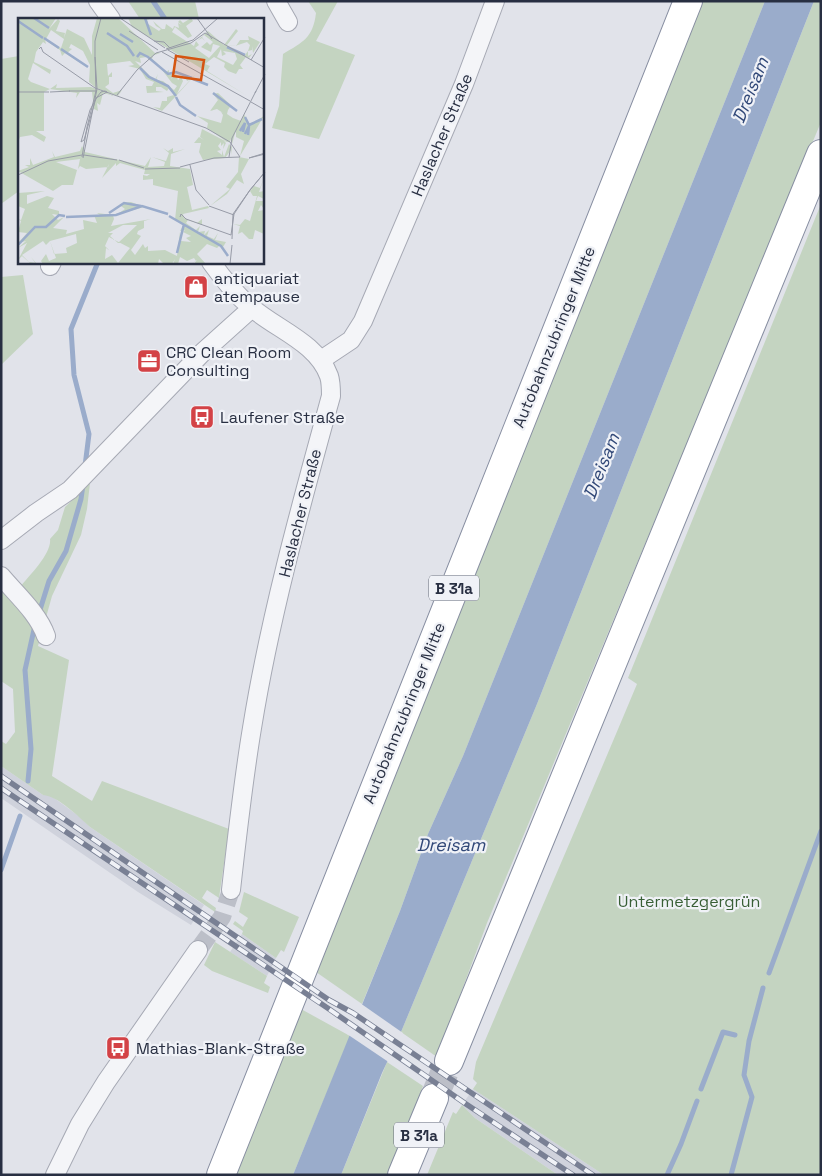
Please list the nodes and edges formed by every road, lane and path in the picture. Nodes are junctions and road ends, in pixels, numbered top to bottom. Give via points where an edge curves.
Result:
1 (98, 1) edge
2 (276, 1) edge
3 (495, 1) edge
4 (688, 1) edge
5 (110, 18) edge
6 (288, 22) dead end
7 (821, 154) edge
8 (212, 264) edge
9 (252, 308) junction
10 (321, 360) junction
11 (1, 540) edge
12 (1, 576) edge
13 (45, 632) dead end
14 (231, 890) tunnel mouth
15 (198, 950) tunnel mouth
16 (449, 1061) tunnel mouth
17 (434, 1098) tunnel mouth
18 (54, 1175) edge
19 (221, 1175) edge
20 (402, 1175) edge

1 - 5 street
2 - 6 street
3 - 10 street, Haslacher Straße via 464,84 363,321 352,340
4 - 19 highway, Autobahnzubringer Mitte / B 31a
7 - 16 highway
8 - 9 street via 226,283
9 - 10 street via 308,346
9 - 11 street via 203,352 73,487
10 - 14 street, Haslacher Straße via 330,378 331,396 285,569 252,728
12 - 13 street
15 - 18 street via 106,1082
17 - 20 highway, B 31a

